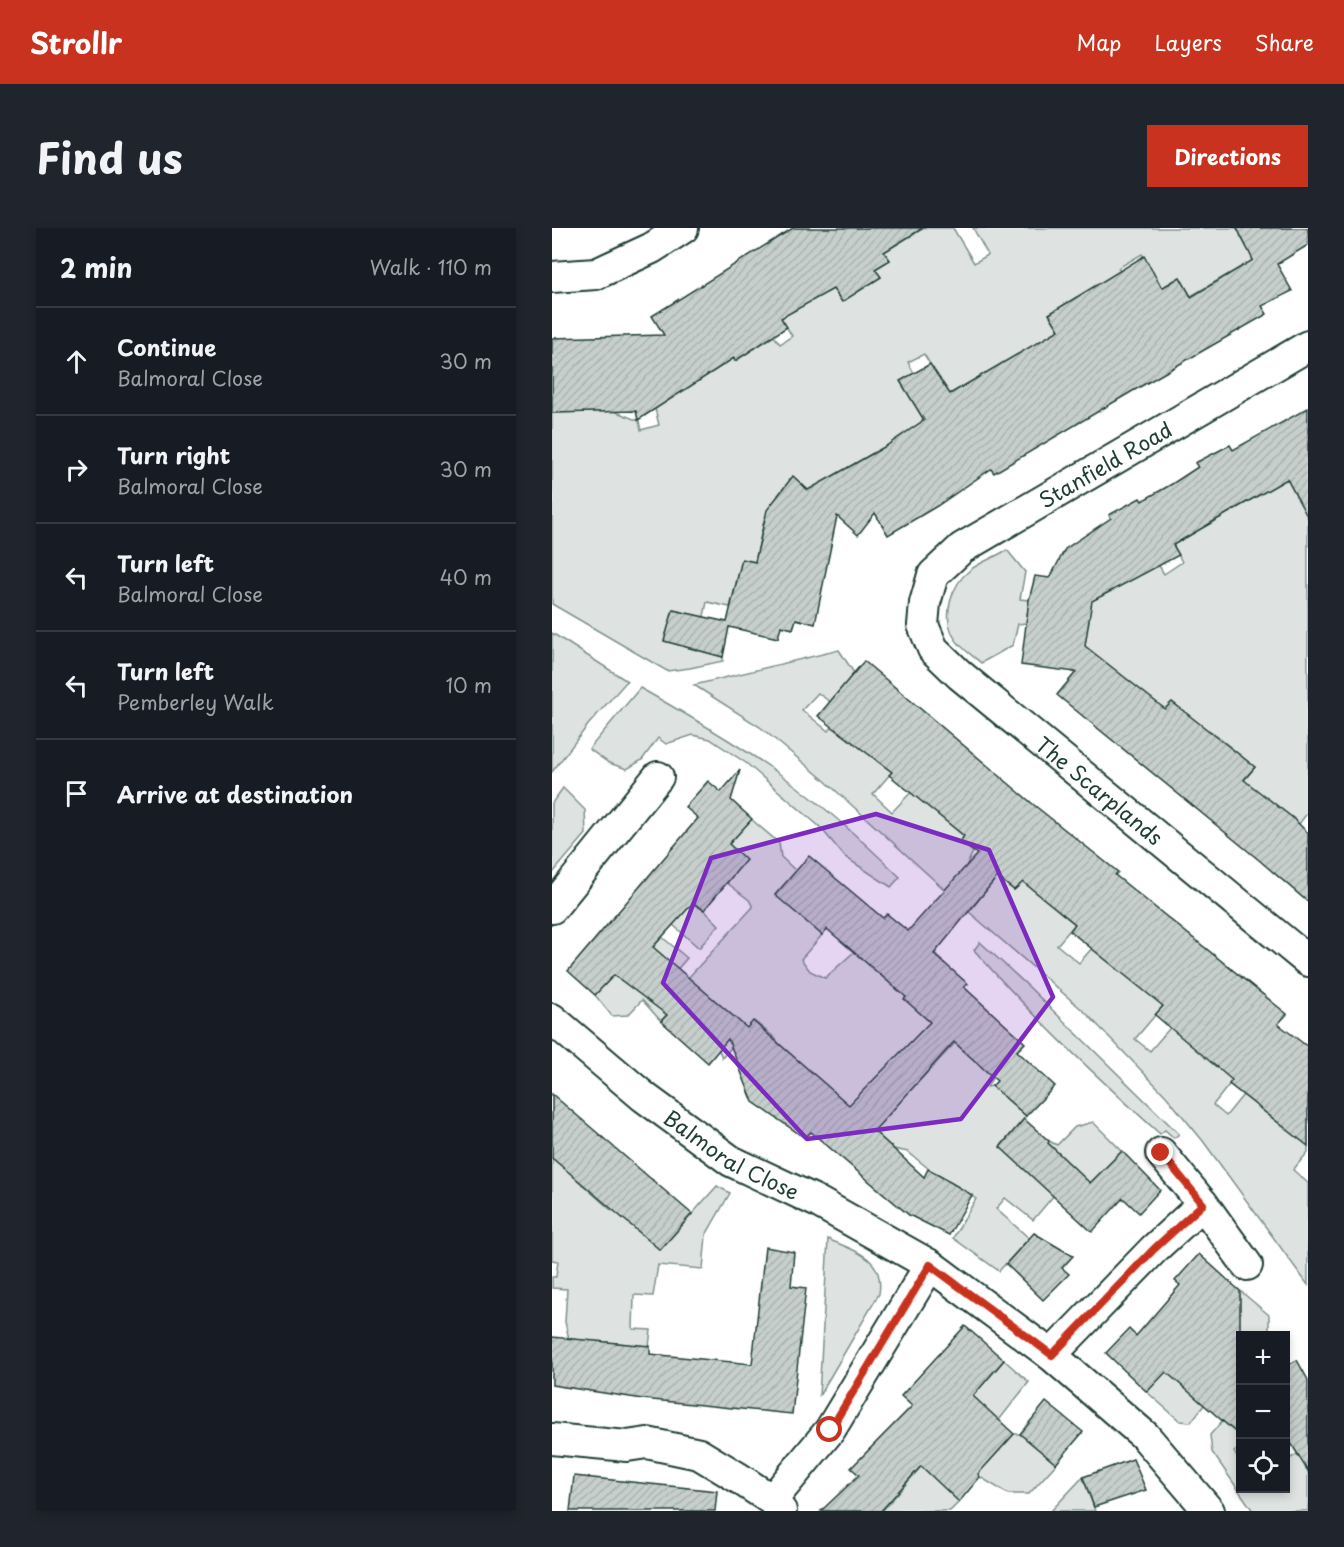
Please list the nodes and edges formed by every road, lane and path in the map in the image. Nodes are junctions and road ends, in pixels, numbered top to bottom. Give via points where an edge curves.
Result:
1 (683, 228) edge
2 (552, 277) edge
3 (1308, 346) edge
4 (925, 603) joint
5 (658, 777) dead end
6 (552, 908) edge
7 (1308, 961) edge
8 (552, 1019) edge
9 (1161, 1153) dead end
10 (1203, 1204) junction
11 (930, 1265) junction
12 (1247, 1265) dead end
13 (1052, 1355) junction
14 (552, 1439) edge
15 (776, 1506) edge
16 (1209, 1511) edge

1 - 2 street via 652,248 596,274
3 - 4 street, Stanfield Road via 962,548 933,574
4 - 7 street, The Scarplands via 922,625 933,649 960,675
5 - 6 street
8 - 11 street, Balmoral Close via 644,1097 731,1161 816,1201
9 - 10 street
10 - 12 street
10 - 13 street
11 - 13 street, Balmoral Close
11 - 15 street via 830,1430
13 - 16 street, Balmoral Close via 1144,1436
14 - 15 street via 627,1446 647,1443 699,1454

